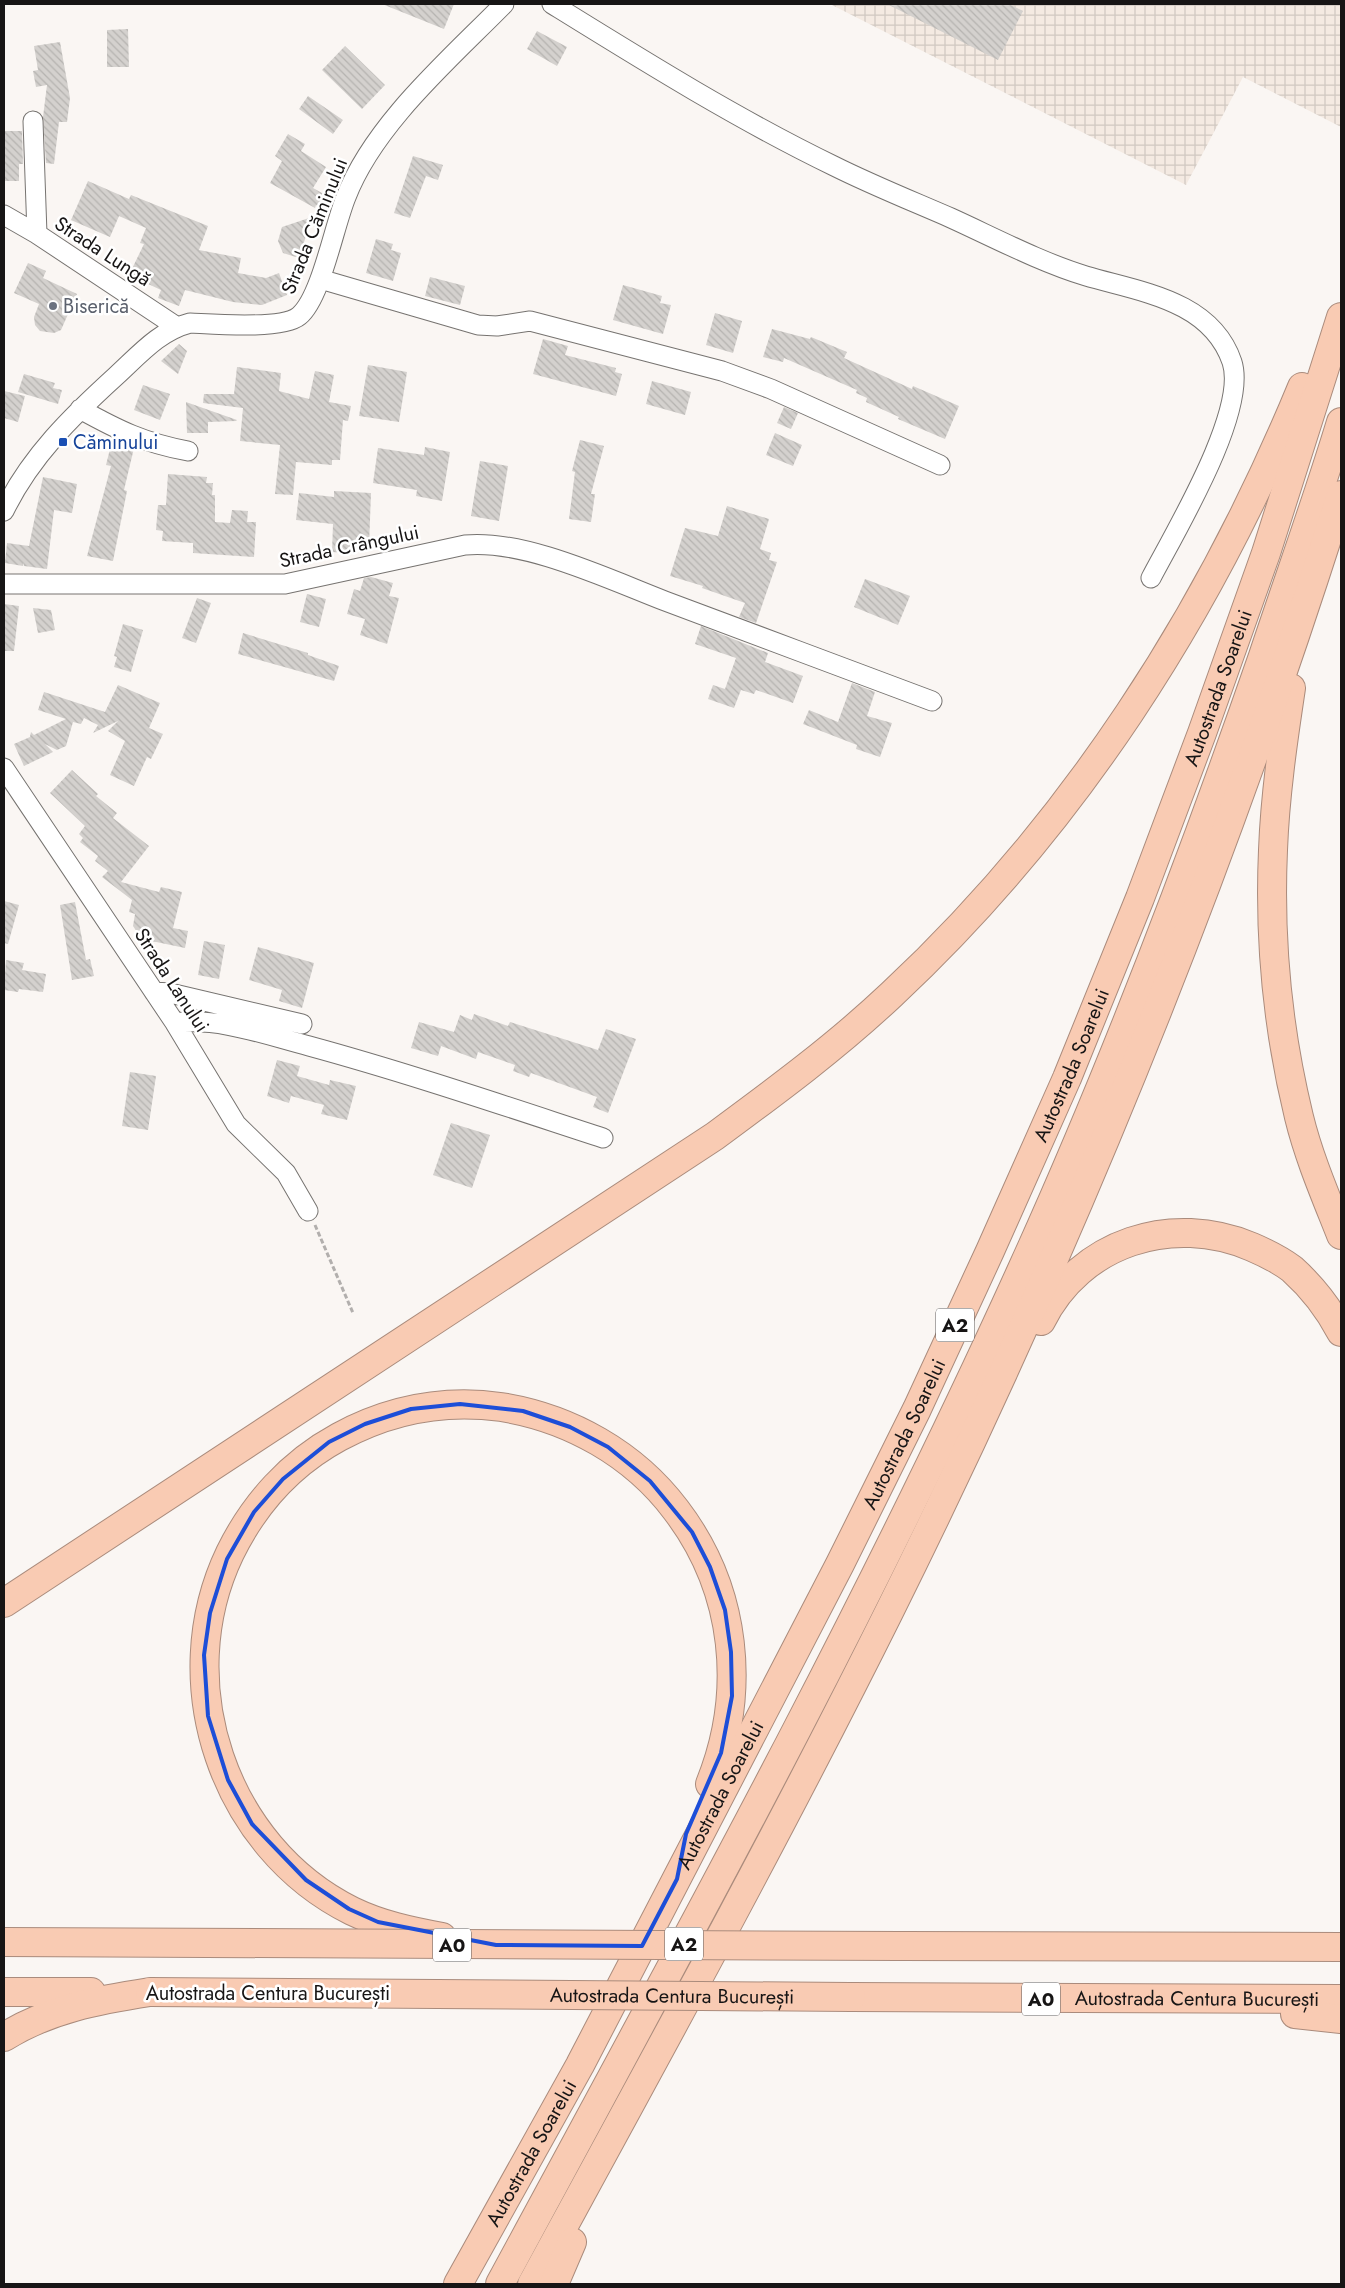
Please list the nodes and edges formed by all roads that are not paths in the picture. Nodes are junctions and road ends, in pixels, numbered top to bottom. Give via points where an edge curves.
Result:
1 (504, 4) edge
2 (552, 4) edge
3 (33, 121) dead end
4 (4, 215) edge
5 (37, 234) junction
6 (320, 279) junction
7 (1339, 323) edge
8 (177, 327) junction
9 (80, 409) junction
10 (1341, 422) edge
11 (188, 451) dead end
12 (940, 465) dead end
13 (1341, 495) edge
14 (4, 511) edge
15 (1151, 578) dead end
16 (4, 584) edge
17 (1301, 623) junction
18 (932, 702) dead end
19 (4, 768) edge
20 (154, 992) junction
21 (175, 1023) junction
22 (302, 1024) dead end
23 (603, 1138) dead end
24 (308, 1211) road end
25 (1341, 1235) edge
26 (1341, 1332) edge
27 (972, 1439) junction
28 (4, 1602) edge
29 (677, 1879) junction
30 (1341, 1928) edge
31 (4, 1942) edge
32 (496, 1945) junction
33 (1235, 1947) junction
34 (1341, 1947) edge
35 (4, 1992) edge
36 (150, 1992) junction
37 (1341, 1999) edge
38 (1230, 2000) junction
39 (1341, 2019) edge
40 (4, 2037) edge
41 (538, 2138) junction
42 (595, 2168) junction
43 (439, 2284) edge
44 (458, 2284) edge
45 (500, 2284) edge
46 (532, 2284) edge
47 (554, 2284) edge

1 - 6 street, Strada Căminului via 373,145 349,188
2 - 15 street via 632,54 835,166 1045,260 1169,300 1211,326 1232,362 1233,396 1224,428 1196,492
3 - 5 street
4 - 5 street, Strada Lungă
5 - 8 street, Strada Lungă
6 - 8 street, Strada Căminului via 306,309 288,322 190,323
6 - 12 street via 478,325 530,321 722,371 771,389
7 - 28 highway via 1313,360 1261,483 1217,569 1174,645 1093,768 998,884 892,994 834,1044 714,1136
7 - 29 highway, Autostrada Soarelui / A2 via 1266,552 1202,732 1140,898 1067,1078 917,1409
8 - 9 street, Strada Căminului via 156,339
9 - 11 street via 124,434 156,446
9 - 14 street, Strada Căminului via 33,462
10 - 45 highway, Autostrada Soarelui / A2 via 1234,740 1167,921 1024,1265 863,1602
13 - 17 highway
16 - 18 street, Strada Crângului via 285,584 484,543 520,549 578,568
17 - 25 highway via 1279,781 1273,850 1272,922 1278,993 1296,1102 1316,1174
17 - 27 highway via 1184,946 1047,1275
19 - 20 street, Strada Lanului
20 - 21 street, Strada Lanului
20 - 22 street
21 - 23 street via 216,1023 300,1044 422,1079
21 - 24 street, Strada Lanului via 236,1124 286,1173
26 - 27 highway via 1314,1293 1291,1269 1269,1254 1219,1235 1186,1231 1165,1232 1139,1239 1111,1250 1064,1286 1044,1314 1003,1392
27 - 42 highway via 835,1720
29 - 32 highway, bridge via 686,1834 722,1753 733,1667 725,1610 710,1567 685,1522 650,1480 608,1447 570,1427 523,1411 460,1404 412,1409 365,1424 317,1450 283,1479 254,1512 236,1542 220,1576 204,1655 205,1696 212,1734 228,1780 264,1839 281,1859 327,1896 393,1927
29 - 41 highway, Autostrada Soarelui / A2
30 - 33 highway via 1308,1930
31 - 32 highway, A0, bridge
32 - 33 highway, A0, bridge
33 - 34 highway, A0
35 - 36 highway, Autostrada Centura București / A0
36 - 38 highway, Autostrada Centura București / A0, bridge
36 - 40 highway via 71,2006 45,2015
37 - 38 highway, Autostrada Centura București / A0
38 - 39 highway via 1301,2016
41 - 43 highway via 499,2178
41 - 44 highway, Autostrada Soarelui / A2
42 - 46 highway
42 - 47 highway via 580,2223

